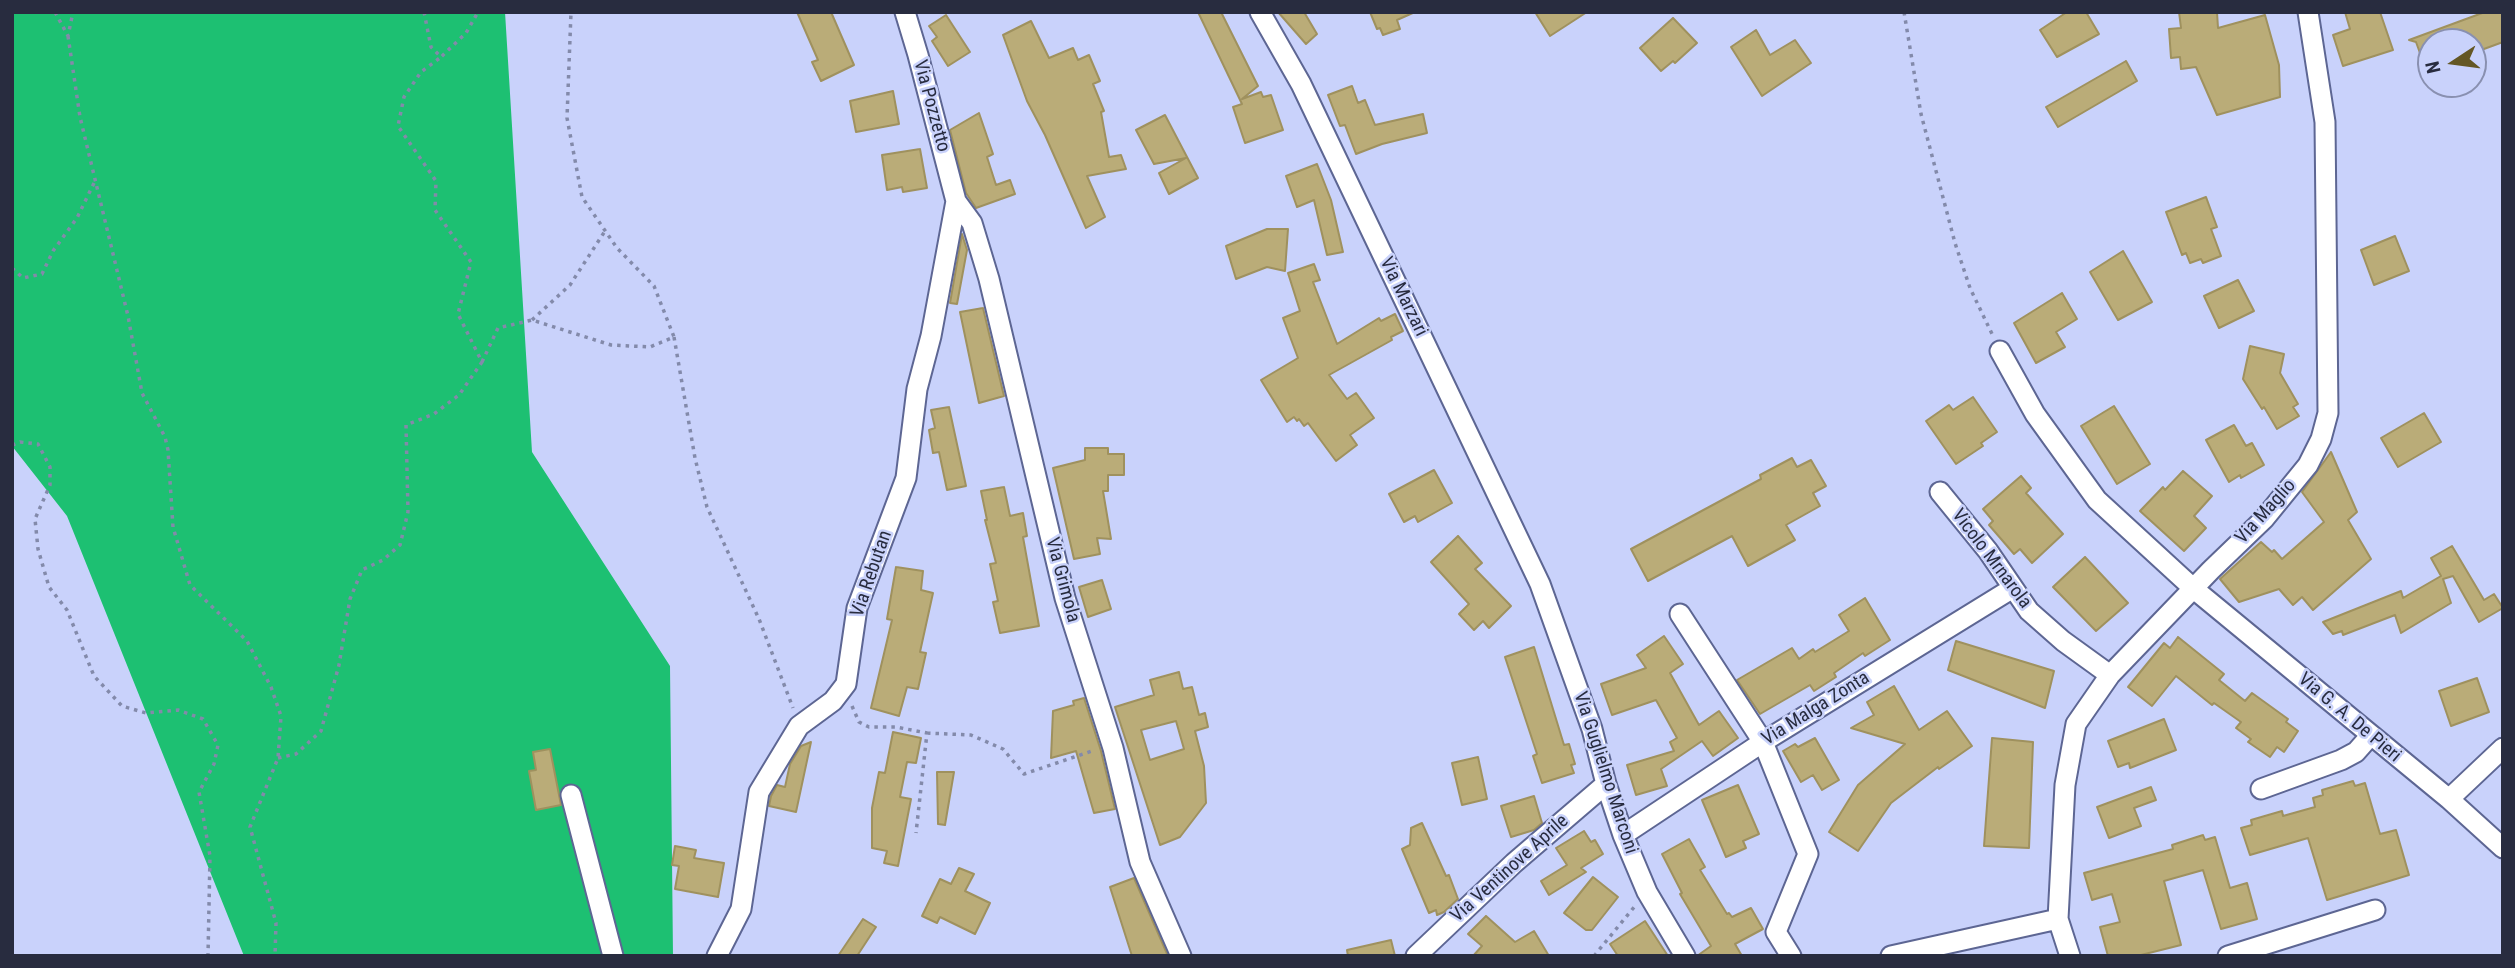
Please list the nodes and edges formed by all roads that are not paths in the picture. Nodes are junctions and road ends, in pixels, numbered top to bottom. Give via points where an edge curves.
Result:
1 (905, 12) edge
2 (1260, 12) edge
3 (2308, 12) edge
4 (956, 201) junction
5 (2000, 351) road end
6 (1940, 492) dead end
7 (1540, 584) joint
8 (2013, 588) junction
9 (2194, 589) junction
10 (1680, 614) dead end
11 (2110, 675) junction
12 (2371, 735) junction
13 (1763, 742) junction
14 (2503, 748) edge
15 (1606, 785) junction
16 (2261, 789) dead end
17 (571, 795) dead end
18 (2449, 799) junction
19 (1623, 835) junction
20 (2503, 848) edge
21 (2375, 910) dead end
22 (2058, 919) junction
23 (613, 956) edge
24 (717, 956) edge
25 (1181, 956) edge
26 (1416, 956) edge
27 (1685, 956) edge
28 (1791, 956) edge
29 (1891, 956) edge
30 (2070, 956) edge
31 (2228, 956) edge

1 - 4 street, Via Pozzetto
2 - 7 street, Via Marzari via 1301,85
3 - 9 street, Via Maglio via 2325,122 2328,413 2308,465 2264,519
4 - 24 street, Via Rebutan via 917,389 906,478 858,608 846,684 833,701 799,726 759,792 741,909
4 - 25 street, Via Grimola via 972,223 989,279 1065,598 1113,748 1139,862
5 - 9 street, Via G. A. De Pieri via 2035,414 2097,500
6 - 8 street, Vicolo Mrnarola
7 - 15 street, Via Guglielmo Marconi via 1592,729
8 - 11 street, Vicolo Mrnarola via 2029,611
8 - 13 street, Via Malga Zonta
9 - 11 street, Via Maglio
9 - 12 street, Via G. A. De Pieri
10 - 13 street
11 - 22 street, Via Maglio via 2076,724 2066,785
12 - 16 street via 2341,760
12 - 18 street, Via G. A. De Pieri
13 - 19 street, Via Malga Zonta
13 - 28 street via 1808,854 1776,932
14 - 18 street
15 - 19 street, Via Guglielmo Marconi
15 - 26 street, Via Ventinove Aprile via 1514,863
17 - 23 street
18 - 20 street, Via G. A. De Pieri
19 - 27 street, Via Guglielmo Marconi via 1647,892
21 - 31 street
22 - 29 street
22 - 30 street, Via Maglio

